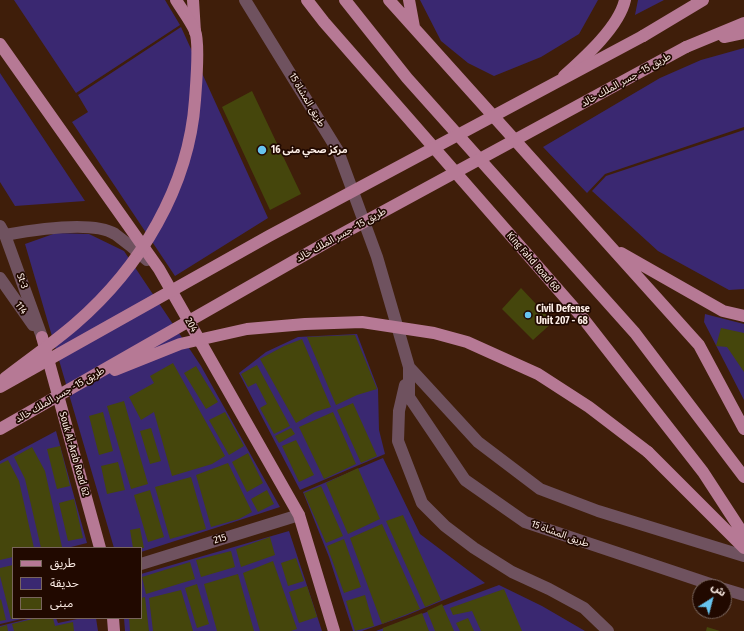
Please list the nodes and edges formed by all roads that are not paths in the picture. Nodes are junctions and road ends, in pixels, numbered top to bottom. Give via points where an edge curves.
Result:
1 (176, 0) edge
2 (193, 0) edge
3 (245, 0) edge
4 (307, 0) edge
5 (345, 0) edge
6 (389, 0) edge
7 (409, 0) edge
8 (626, 0) edge
9 (703, 0) edge
10 (744, 22) edge
11 (415, 28) junction
12 (195, 32) junction
13 (744, 33) edge
14 (0, 44) edge
15 (686, 47) junction
16 (557, 82) junction
17 (3, 231) edge
18 (613, 248) junction
19 (159, 269) junction
20 (0, 278) edge
21 (744, 316) edge
22 (42, 337) junction
23 (409, 367) junction
24 (0, 381) edge
25 (76, 385) junction
26 (0, 387) edge
27 (3, 428) edge
28 (744, 429) edge
29 (744, 477) edge
30 (299, 515) junction
31 (744, 536) edge
32 (100, 547) edge
33 (744, 548) edge
34 (744, 556) edge
35 (142, 564) edge
36 (695, 579) edge
37 (732, 591) edge
38 (744, 595) edge
39 (113, 619) edge
40 (114, 631) edge
41 (334, 631) edge
42 (608, 631) edge

1 - 12 main road, bridge
2 - 12 main road
3 - 23 street, طريق المشاة 15 via 338,152 377,257
4 - 31 main road, King Fahd Road 68 via 582,317 703,472
5 - 29 main road via 407,78 635,333
6 - 11 main road
7 - 11 main road
8 - 16 main road, bridge via 609,30 592,50
9 - 16 main road, bridge via 643,36
10 - 15 main road
11 - 18 main road
12 - 24 main road, bridge via 197,69 193,125 179,178 162,216 132,262 100,299 75,324
13 - 15 main road
14 - 19 main road, 204
15 - 25 main road, طريق 15- جسر الملك خالد, bridge via 329,241
16 - 26 main road, bridge via 269,236
17 - 19 street via 83,226 114,234
17 - 22 street, St-3
18 - 21 main road via 723,311
18 - 28 main road via 699,345
19 - 30 main road, 204
20 - 22 street, 114
22 - 32 main road, Souk Al-Arab Road 62
23 - 34 street, طريق المشاة 15 via 478,442 540,489 598,511
23 - 36 street, طريق المشاة 15 via 409,397 465,480 525,522
23 - 42 street via 399,411 398,441 422,503 444,526 474,548 512,572 584,608
25 - 27 main road, طريق 15- جسر الملك خالد, bridge
25 - 33 main road, bridge via 180,344 247,329 362,322 434,333 467,342 538,374 589,407 648,452
30 - 35 street, 215
30 - 41 main road, 204
37 - 38 street
39 - 40 main road

